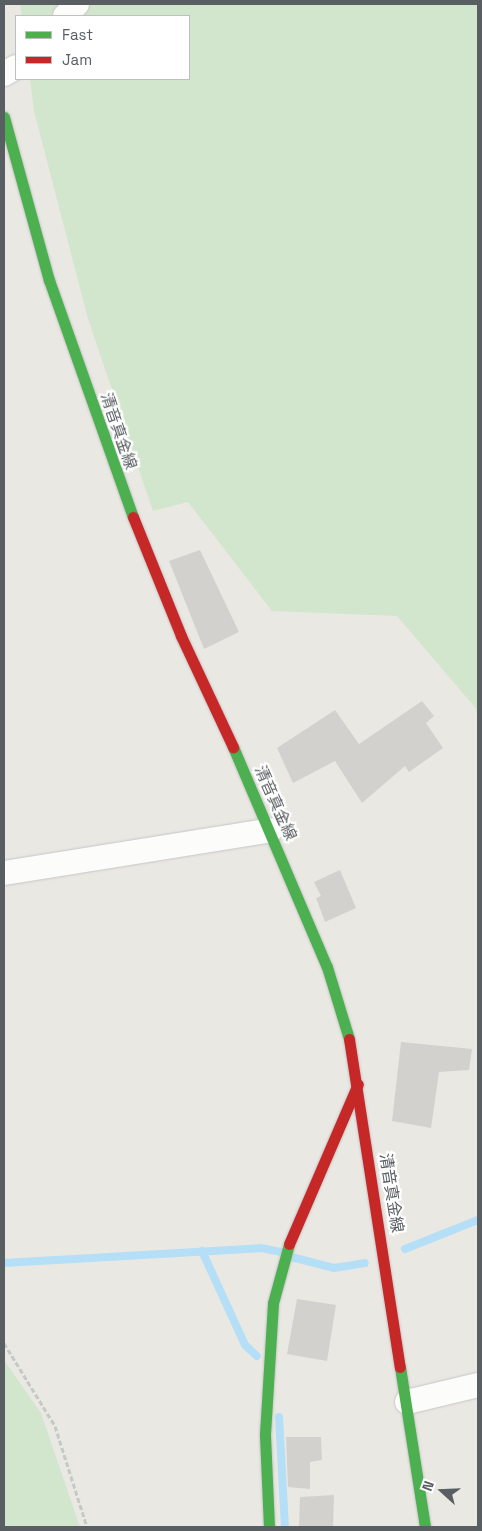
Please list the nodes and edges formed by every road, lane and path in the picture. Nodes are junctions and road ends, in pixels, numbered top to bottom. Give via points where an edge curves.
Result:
1 (77, 4) edge
2 (66, 15) edge
3 (15, 68) edge
4 (4, 74) edge
5 (4, 116) edge
6 (270, 830) junction
7 (4, 873) edge
8 (358, 1084) junction
9 (4, 1343) edge
10 (478, 1385) edge
11 (407, 1402) junction
12 (87, 1527) edge
13 (269, 1527) edge
14 (425, 1527) edge

1 - 2 street
3 - 4 street
5 - 6 main road, 清音真金線 via 49,280 117,478 181,636
6 - 7 street
6 - 8 main road, 清音真金線 via 327,967 349,1038
8 - 11 main road, 清音真金線
8 - 13 main road via 285,1254 273,1303 268,1369
9 - 12 path via 55,1426
10 - 11 street
11 - 14 main road, 清音真金線

